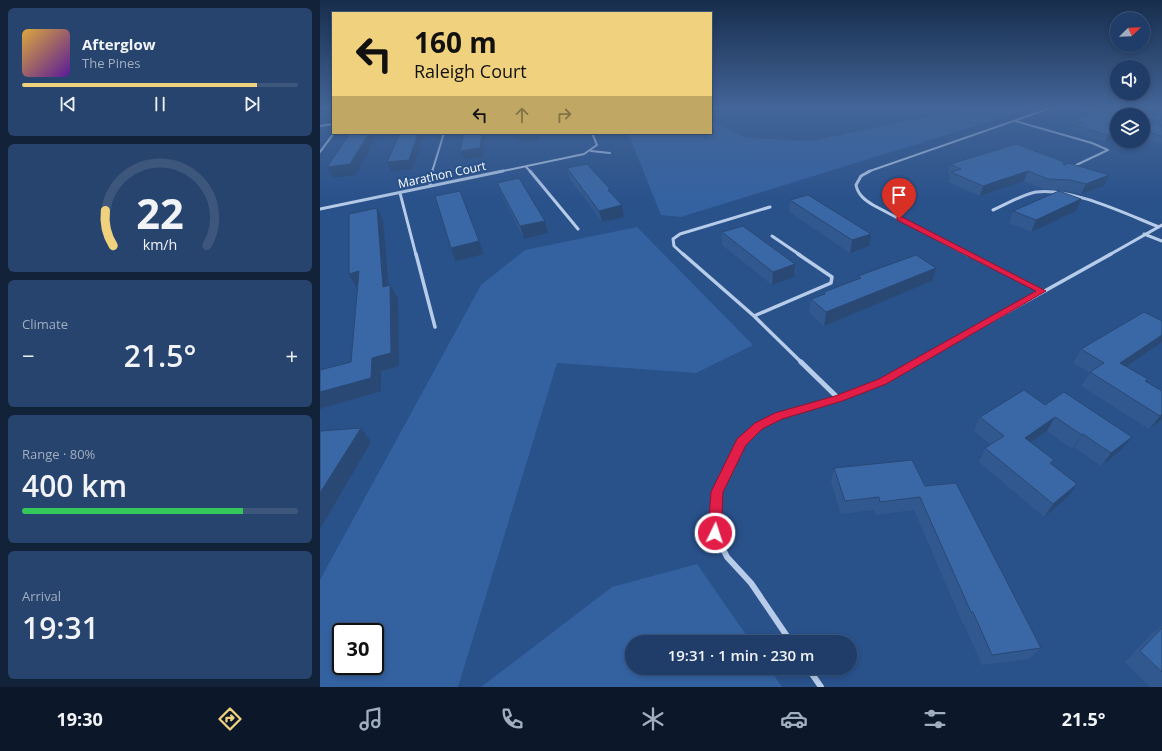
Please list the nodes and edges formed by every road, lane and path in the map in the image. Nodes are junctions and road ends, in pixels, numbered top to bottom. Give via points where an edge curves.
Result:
1 (329, 140) edge
2 (442, 140) edge
3 (594, 140) edge
4 (959, 140) edge
5 (1082, 140) edge
6 (591, 150) junction
7 (320, 152) edge
8 (610, 153) dead end
9 (526, 167) junction
10 (1068, 169) edge
11 (430, 186) junction
12 (400, 193) junction
13 (770, 206) dead end
14 (320, 209) edge
15 (993, 210) dead end
16 (1160, 226) edge
17 (578, 229) dead end
18 (1144, 234) junction
19 (772, 236) dead end
20 (1162, 240) edge
21 (1042, 291) junction
22 (754, 316) junction
23 (435, 327) dead end
24 (838, 398) junction
25 (786, 635) edge
26 (813, 675) edge
27 (821, 687) edge

1 - 7 street
2 - 11 street via 432,169
3 - 6 street via 596,145
4 - 21 street via 867,172 858,178 855,183 856,189 860,196 873,205
5 - 10 street via 1108,150
6 - 8 street
6 - 9 street, Marathon Court via 576,157
9 - 11 street, Marathon Court
9 - 17 street
11 - 12 street, Marathon Court
12 - 14 street, Marathon Court
12 - 23 street
13 - 22 street via 680,234 673,242 674,246
15 - 16 street via 1037,192 1053,192 1089,201
16 - 18 street
18 - 20 street
18 - 21 street
19 - 22 street via 832,277 831,283
21 - 24 street via 882,382
22 - 24 street
24 - 25 street via 779,416 758,426 741,442 717,492 715,533 728,557 751,583
26 - 27 street

